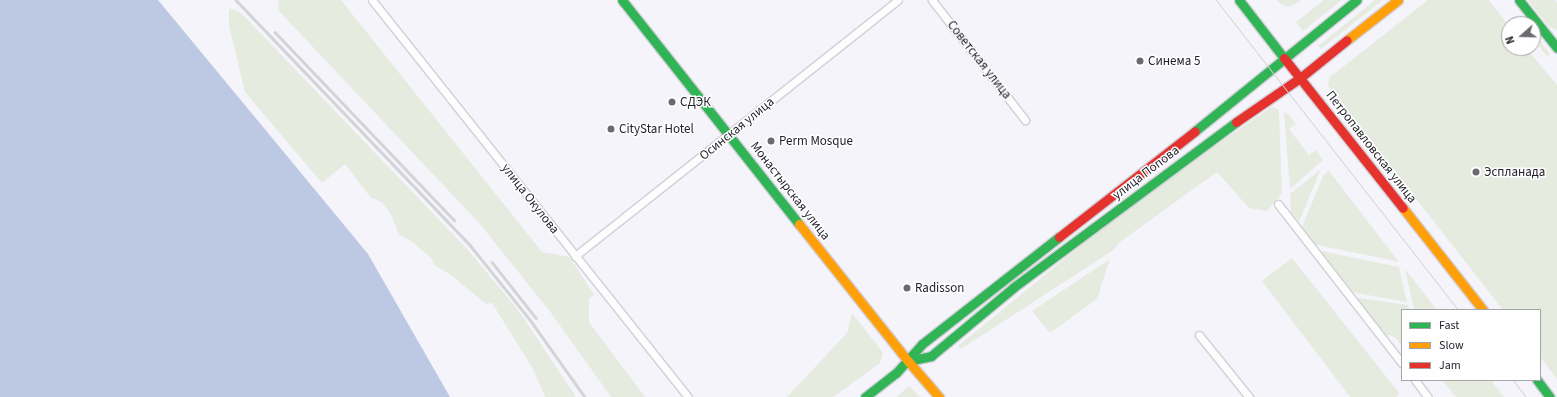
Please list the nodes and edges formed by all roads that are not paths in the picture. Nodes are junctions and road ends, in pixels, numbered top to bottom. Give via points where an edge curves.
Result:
1 (372, 0) edge
2 (622, 0) edge
3 (898, 0) edge
4 (932, 0) edge
5 (1239, 0) edge
6 (1357, 0) edge
7 (1398, 0) edge
8 (1519, 0) edge
9 (1542, 30) junction
10 (1557, 38) edge
11 (1557, 48) edge
12 (1284, 58) junction
13 (1300, 78) junction
14 (1025, 120) dead end
15 (729, 136) junction
16 (1278, 204) dead end
17 (575, 256) junction
18 (1482, 309) edge
19 (1199, 335) dead end
20 (908, 361) junction
21 (1401, 362) edge
22 (1416, 381) edge
23 (1538, 381) edge
24 (688, 397) edge
25 (865, 397) edge
26 (939, 397) edge
27 (1249, 397) edge
28 (1428, 397) edge
29 (1550, 397) edge

1 - 17 street, улица Окулова
2 - 15 main road, Монастырская улица
3 - 15 street, Осинская улица
4 - 14 street, Советская улица
5 - 12 main road, Петропавловская улица
6 - 12 main road, улица Попова
7 - 13 main road, улица Попова
8 - 9 main road
9 - 10 main road
9 - 11 main road
12 - 13 main road, Петропавловская улица
12 - 20 main road, улица Попова via 1259,81 922,344
13 - 18 main road, Петропавловская улица
13 - 20 main road, улица Попова via 1270,96 1014,287 931,356
15 - 17 street, Осинская улица
15 - 20 main road, Монастырская улица
16 - 21 street
17 - 24 street, улица Окулова
19 - 27 street
20 - 25 main road, улица Попова
20 - 26 main road, Монастырская улица
22 - 28 street
23 - 29 main road

